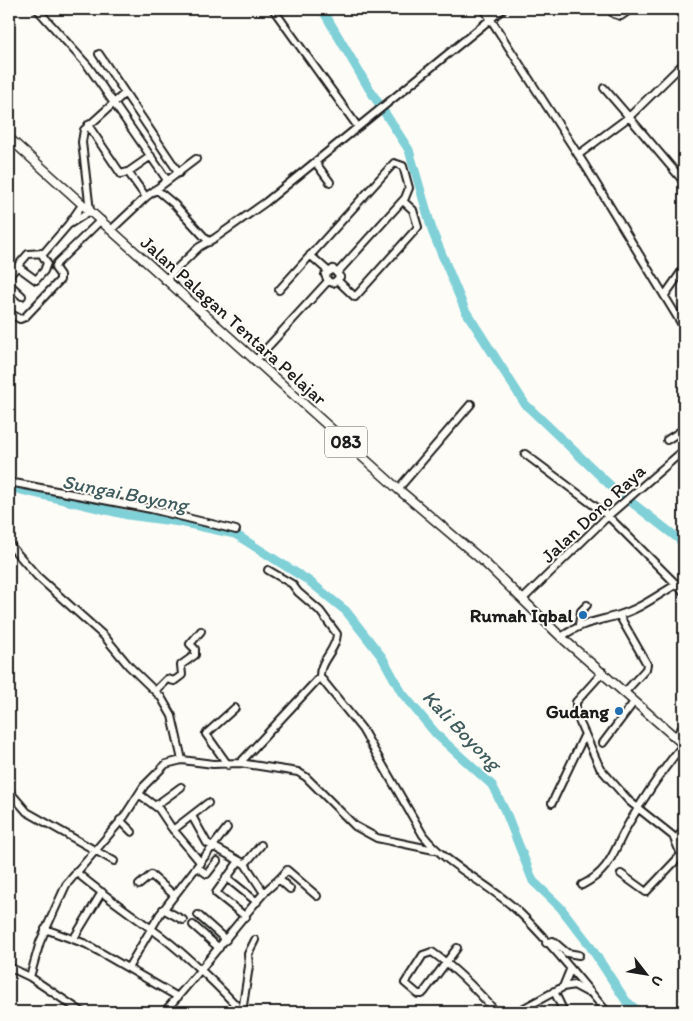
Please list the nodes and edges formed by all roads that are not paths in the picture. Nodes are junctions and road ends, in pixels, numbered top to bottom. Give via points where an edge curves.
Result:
1 (37, 9) edge
2 (273, 9) edge
3 (484, 9) edge
4 (503, 9) edge
5 (609, 9) edge
6 (631, 9) edge
7 (491, 19) junction
8 (99, 54) dead end
9 (684, 63) edge
10 (604, 88) dead end
11 (125, 92) junction
12 (113, 102) junction
13 (629, 117) junction
14 (88, 125) junction
15 (358, 127) junction
16 (9, 138) edge
17 (578, 155) junction
18 (151, 156) junction
19 (196, 159) dead end
20 (315, 162) junction
21 (128, 172) junction
22 (179, 173) junction
23 (167, 180) junction
24 (330, 182) dead end
25 (684, 182) edge
26 (156, 189) junction
27 (146, 197) junction
28 (403, 201) junction
29 (82, 205) junction
30 (90, 211) junction
31 (101, 220) junction
32 (68, 225) junction
33 (111, 230) junction
34 (209, 242) junction
35 (41, 254) junction
36 (310, 255) junction
37 (17, 266) junction
38 (684, 268) edge
39 (328, 271) junction
40 (338, 272) junction
41 (9, 276) edge
42 (165, 280) junction
43 (336, 280) junction
44 (328, 281) junction
45 (9, 284) edge
46 (279, 290) dead end
47 (665, 295) junction
48 (22, 296) dead end
49 (9, 313) edge
50 (684, 328) edge
51 (255, 361) junction
52 (471, 404) dead end
53 (684, 429) edge
54 (667, 440) dead end
55 (684, 450) edge
56 (525, 454) dead end
57 (9, 482) edge
58 (398, 489) junction
59 (608, 516) junction
60 (236, 530) dead end
61 (9, 544) edge
62 (268, 570) dead end
63 (677, 584) junction
64 (684, 592) edge
65 (523, 599) junction
66 (587, 605) dead end
67 (619, 615) junction
68 (579, 625) junction
69 (201, 631) dead end
70 (561, 636) junction
71 (603, 672) junction
72 (320, 677) junction
73 (155, 691) junction
74 (625, 692) junction
75 (634, 702) junction
76 (235, 708) dead end
77 (684, 726) edge
78 (585, 734) junction
79 (675, 737) junction
80 (604, 743) dead end
81 (684, 745) edge
82 (182, 760) junction
83 (240, 763) junction
84 (228, 765) junction
85 (181, 786) dead end
86 (9, 791) edge
87 (139, 794) junction
88 (208, 803) dead end
89 (552, 803) dead end
90 (155, 806) junction
91 (638, 808) junction
92 (192, 816) junction
93 (120, 820) junction
94 (227, 828) dead end
95 (173, 830) junction
96 (684, 830) edge
97 (132, 832) dead end
98 (675, 840) junction
99 (261, 845) dead end
100 (213, 848) junction
101 (434, 850) junction
102 (94, 852) junction
103 (682, 858) edge
104 (114, 861) dead end
105 (217, 861) dead end
106 (242, 862) junction
107 (199, 865) junction
108 (76, 872) junction
109 (621, 874) dead end
110 (226, 877) junction
111 (280, 880) junction
112 (139, 885) dead end
113 (582, 885) dead end
114 (290, 889) dead end
115 (102, 892) junction
116 (264, 893) junction
117 (174, 895) junction
118 (317, 896) dead end
119 (257, 902) junction
120 (163, 909) junction
121 (198, 916) dead end
122 (246, 916) junction
123 (183, 920) dead end
124 (193, 925) dead end
125 (45, 929) junction
126 (150, 929) junction
127 (74, 938) junction
128 (226, 940) junction
129 (255, 940) dead end
130 (546, 943) junction
131 (219, 948) junction
132 (458, 948) dead end
133 (579, 955) dead end
134 (447, 962) junction
135 (9, 967) edge
136 (128, 968) junction
137 (570, 970) junction
138 (200, 972) junction
139 (30, 977) junction
140 (563, 987) junction
141 (554, 991) junction
142 (591, 993) junction
143 (178, 997) junction
144 (82, 1012) edge
145 (164, 1012) edge
146 (242, 1012) edge
147 (496, 1012) edge
148 (517, 1012) edge
149 (564, 1012) edge
150 (607, 1012) edge

1 - 12 street via 88,66
2 - 15 street
3 - 7 street
4 - 7 street
5 - 6 street via 621,16
7 - 15 street
7 - 17 street
8 - 11 street
9 - 13 street
10 - 13 street
11 - 12 street
11 - 22 street
12 - 14 street
12 - 18 street
13 - 17 street
13 - 25 street
14 - 21 street via 118,172
14 - 30 street via 82,142
15 - 20 street
16 - 29 main road, Jalan Palagan Tentara Pelajar / 083
17 - 47 street
18 - 21 street
18 - 23 street
19 - 22 street
20 - 24 street
20 - 34 street
21 - 27 street
22 - 23 street
23 - 26 street
26 - 27 street
26 - 34 street
27 - 33 street
28 - 36 street via 410,188 408,176 403,166 394,163
28 - 40 street
28 - 43 street via 413,210 418,227 355,297
29 - 30 main road, Jalan Palagan Tentara Pelajar / 083
29 - 32 street
30 - 31 main road, Jalan Palagan Tentara Pelajar / 083
30 - 32 street
31 - 33 main road, Jalan Palagan Tentara Pelajar / 083
31 - 49 street via 57,263 55,268 60,280 29,313 20,319
32 - 35 street
33 - 42 main road, Jalan Palagan Tentara Pelajar / 083
34 - 42 street via 199,247
35 - 37 street via 28,254
35 - 37 street via 47,264 36,280
36 - 39 street
36 - 46 street
37 - 41 street
38 - 47 street
39 - 40 street
39 - 44 street via 325,275
40 - 43 street via 340,277
42 - 51 main road, Jalan Palagan Tentara Pelajar / 083
43 - 44 street via 333,283
44 - 51 street
45 - 48 street
47 - 50 street
51 - 58 main road, Jalan Palagan Tentara Pelajar / 083
52 - 58 street
53 - 54 street
55 - 59 street, Jalan Dono Raya
56 - 59 street
57 - 60 street via 151,509
58 - 65 main road, Jalan Palagan Tentara Pelajar / 083
59 - 63 street
59 - 65 street, Jalan Dono Raya
61 - 73 street via 38,576 104,636
62 - 72 street via 292,584 320,611 336,634 334,648 320,671
63 - 64 street
63 - 67 street
65 - 70 main road, Jalan Palagan Tentara Pelajar / 083
66 - 68 street via 581,611
67 - 68 street
67 - 74 street via 648,664
68 - 70 street
69 - 73 street via 190,644 195,655 181,666 182,675 174,681 167,679
70 - 71 main road, Jalan Palagan Tentara Pelajar / 083
71 - 74 main road, Jalan Palagan Tentara Pelajar / 083
71 - 78 street via 576,702
72 - 83 street
72 - 101 street via 362,729
73 - 82 street via 172,716
74 - 75 main road, Jalan Palagan Tentara Pelajar / 083
75 - 79 main road, Jalan Palagan Tentara Pelajar / 083
75 - 80 street
76 - 84 street via 206,734
77 - 79 street
78 - 89 street
78 - 91 street via 600,768
79 - 81 main road, Jalan Palagan Tentara Pelajar / 083
81 - 91 street
82 - 84 street
82 - 87 street via 166,764
83 - 84 street
83 - 101 street via 298,772 355,826 377,838
85 - 90 street
86 - 102 street via 27,812
87 - 90 street
87 - 93 street
88 - 92 street
90 - 95 street
91 - 98 street
91 - 113 street via 604,870
92 - 95 street
92 - 100 street
93 - 97 street
93 - 102 street
94 - 100 street
95 - 107 street
96 - 98 street
98 - 103 street
99 - 106 street
100 - 106 street
100 - 107 street
101 - 130 street via 514,908
102 - 104 street
102 - 108 street
103 - 109 street via 646,892
105 - 107 street via 207,874
106 - 110 street
106 - 116 street
107 - 117 street
108 - 115 street
108 - 125 street via 66,885
110 - 119 street
110 - 122 street via 216,894
111 - 114 street
111 - 116 street
111 - 118 street via 287,870
112 - 117 street via 151,875
115 - 126 street
115 - 127 street
116 - 119 street
117 - 120 street
119 - 122 street
120 - 123 street
120 - 126 street
121 - 128 street
122 - 128 street
124 - 131 street
125 - 127 street
125 - 139 street
126 - 136 street
126 - 138 street
127 - 136 street
128 - 131 street
129 - 146 street via 248,954
130 - 133 street via 553,941 567,953
130 - 137 street
131 - 138 street
132 - 134 street
134 - 134 street via 420,995 405,983 428,952
134 - 147 street
135 - 139 street
136 - 143 street
137 - 140 street
137 - 142 street
138 - 143 street
138 - 146 street
139 - 144 street
140 - 141 street
140 - 142 street via 574,986
141 - 148 street
141 - 149 street
142 - 150 street
143 - 145 street

